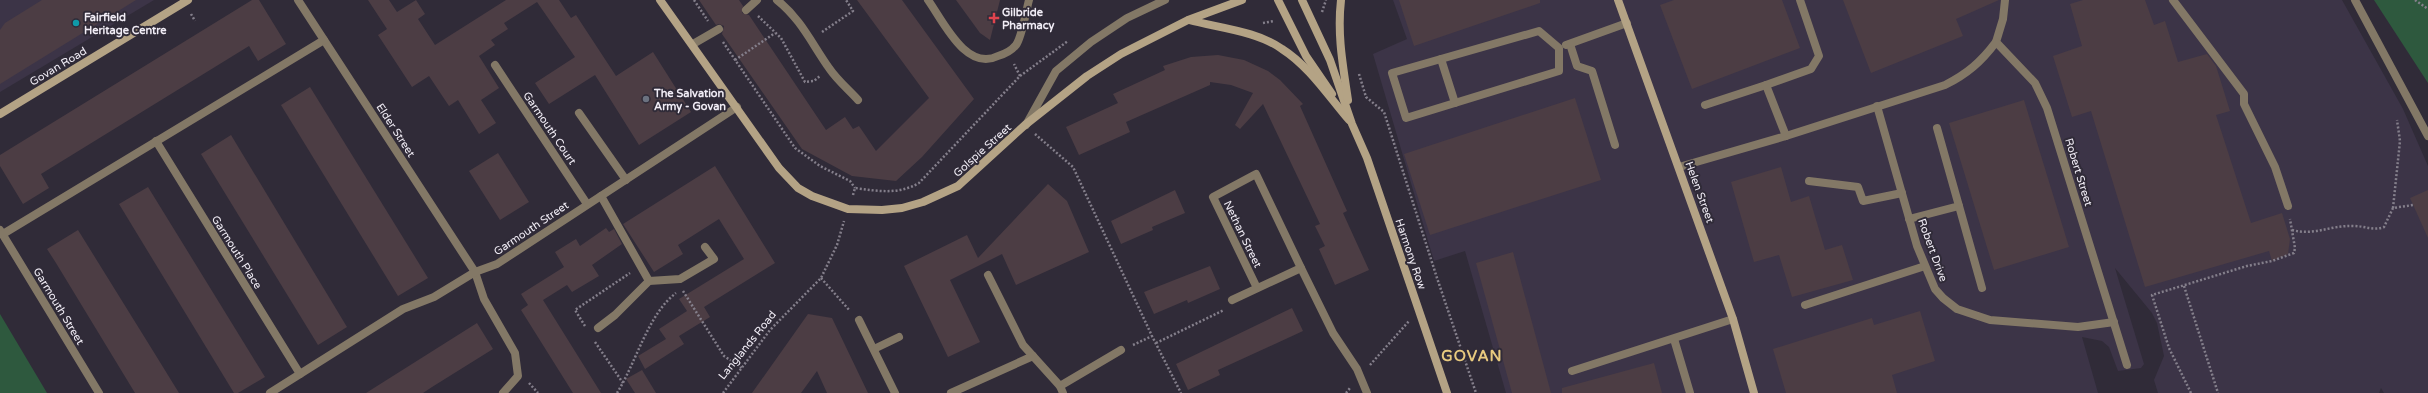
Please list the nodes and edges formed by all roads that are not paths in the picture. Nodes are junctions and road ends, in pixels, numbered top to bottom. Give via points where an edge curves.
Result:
1 (188, 0) edge
2 (298, 0) edge
3 (660, 0) edge
4 (757, 0) edge
5 (777, 0) edge
6 (928, 0) edge
7 (1029, 0) edge
8 (1165, 0) edge
9 (1242, 0) edge
10 (1278, 0) edge
11 (1302, 0) edge
12 (1342, 0) edge
13 (1618, 0) edge
14 (1800, 0) edge
15 (2005, 0) edge
16 (2173, 0) edge
17 (2355, 0) edge
18 (747, 9) road end
19 (1188, 20) junction
20 (1627, 23) junction
21 (717, 30) road end
22 (324, 40) junction
23 (1996, 42) junction
24 (693, 44) junction
25 (1570, 44) junction
26 (1560, 48) junction
27 (1441, 59) junction
28 (495, 65) dead end
29 (1766, 85) junction
30 (858, 100) dead end
31 (1455, 103) junction
32 (1705, 105) dead end
33 (1877, 106) junction
34 (736, 107) junction
35 (580, 113) dead end
36 (0, 114) edge
37 (2425, 122) edge
38 (1352, 124) junction
39 (1025, 125) junction
40 (1937, 128) dead end
41 (1786, 136) junction
42 (2428, 136) edge
43 (156, 141) junction
44 (1615, 145) dead end
45 (1679, 167) junction
46 (626, 180) junction
47 (1809, 182) dead end
48 (1902, 193) junction
49 (601, 196) junction
50 (587, 204) junction
51 (1959, 206) junction
52 (2288, 206) road end
53 (1910, 219) junction
54 (1, 232) edge
55 (705, 247) dead end
56 (1925, 266) junction
57 (1301, 268) junction
58 (475, 272) junction
59 (988, 275) dead end
60 (649, 281) junction
61 (1257, 288) junction
62 (1982, 288) dead end
63 (1232, 300) road end
64 (1805, 305) dead end
65 (1733, 319) junction
66 (859, 320) road end
67 (2114, 322) junction
68 (598, 328) dead end
69 (900, 337) dead end
70 (1674, 339) junction
71 (874, 349) junction
72 (1122, 350) road end
73 (1033, 356) junction
74 (2127, 365) dead end
75 (1572, 371) dead end
76 (300, 374) junction
77 (1062, 389) edge
78 (99, 393) edge
79 (270, 393) edge
80 (504, 393) edge
81 (895, 393) edge
82 (951, 393) edge
83 (1367, 393) edge
84 (1447, 393) edge
85 (1690, 393) edge
86 (1754, 393) edge

1 - 36 street, Govan Road
2 - 22 street, Elder Street
3 - 24 street, Golspie Street
4 - 18 street
5 - 30 street via 789,10 812,39 830,69
6 - 7 street via 963,49 978,59 991,60 1008,52 1017,44
8 - 39 street via 1121,22 1091,42 1056,71
9 - 19 street, Golspie Street
10 - 38 street, Harmony Row via 1306,56
11 - 38 street, Harmony Row via 1330,60
12 - 38 street, Harmony Row via 1339,21 1340,50
13 - 20 street, Helen Street
14 - 29 street via 1819,56 1811,69
15 - 23 street via 2003,19
16 - 52 street via 2244,94 2244,104 2275,167
17 - 37 street
19 - 38 street, Harmony Row via 1256,37 1281,48 1300,64
19 - 39 street, Golspie Street via 1121,54 1087,76
20 - 25 street
20 - 45 street, Helen Street
21 - 24 street
22 - 43 street
22 - 58 street, Elder Street
23 - 33 street via 1967,74 1922,94
23 - 67 street, Robert Street via 2035,83 2047,108
24 - 34 street, Golspie Street
25 - 26 street
25 - 44 street via 1577,66 1592,71
26 - 27 street via 1539,31
26 - 31 street via 1559,71
27 - 31 street
27 - 31 street via 1392,73 1406,118
28 - 50 street, Garmouth Court
29 - 32 street
29 - 41 street
33 - 41 street
33 - 48 street, Robert Drive
34 - 39 street, Golspie Street via 779,168 798,188 848,209 902,208 924,202 958,186
34 - 46 street, Garmouth Street
35 - 46 street
37 - 42 street
38 - 84 street, Harmony Row via 1367,158
40 - 51 street
41 - 45 street
43 - 54 street
43 - 76 street, Garmouth Place
45 - 65 street, Helen Street
46 - 49 street, Garmouth Street
47 - 48 street via 1858,187 1862,201
48 - 53 street, Robert Drive
49 - 50 street, Garmouth Street
49 - 60 street
50 - 58 street, Garmouth Street via 497,264
51 - 53 street
51 - 62 street
53 - 56 street, Robert Drive
54 - 78 street, Garmouth Street
55 - 60 street via 714,259 680,279
56 - 64 street
56 - 67 street, Robert Drive via 1935,289 1943,298 1957,309 1974,316 1990,320 2078,326
57 - 61 street
57 - 61 street, Nethan Street via 1256,174 1213,197
57 - 83 street, Nethan Street via 1333,333 1358,373
58 - 76 street, Garmouth Street via 434,297 403,309
58 - 80 street, Elder Street via 484,299 515,353 518,376
59 - 73 street via 1023,345
60 - 68 street
61 - 63 street
65 - 70 street
65 - 86 street, Helen Street
66 - 71 street
67 - 74 street, Robert Street
69 - 71 street
70 - 75 street
70 - 85 street
71 - 81 street
72 - 77 street
73 - 77 street
73 - 82 street
76 - 79 street, Garmouth Street

